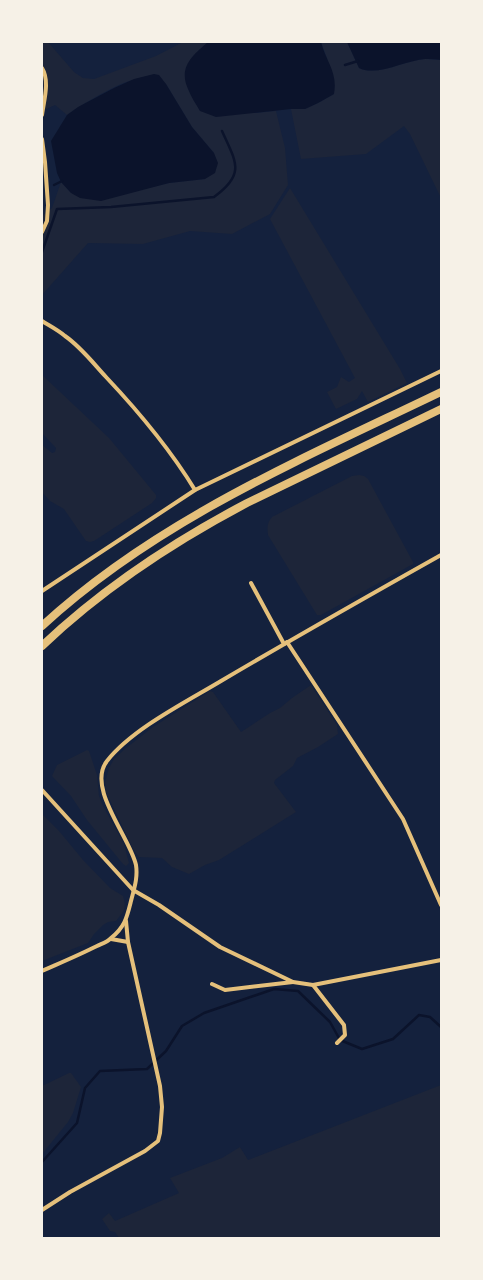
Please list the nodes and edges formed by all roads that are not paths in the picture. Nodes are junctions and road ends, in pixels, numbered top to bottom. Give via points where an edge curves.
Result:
1 (42, 68) edge
2 (42, 115) edge
3 (42, 139) edge
4 (42, 232) edge
5 (42, 321) edge
6 (441, 371) edge
7 (441, 392) edge
8 (441, 409) edge
9 (195, 490) junction
10 (441, 555) edge
11 (251, 583) dead end
12 (42, 591) edge
13 (42, 626) edge
14 (286, 643) junction
15 (42, 646) edge
16 (42, 790) edge
17 (133, 890) junction
18 (441, 905) edge
19 (126, 921) junction
20 (111, 939) junction
21 (128, 942) junction
22 (441, 960) edge
23 (42, 971) edge
24 (293, 982) junction
25 (212, 984) dead end
26 (313, 986) junction
27 (337, 1043) dead end
28 (42, 1210) edge

1 - 2 street via 46,74
3 - 4 street via 48,205 47,221
5 - 9 street via 66,336 113,384 182,468
6 - 9 street
7 - 13 highway via 262,478 195,514 110,570
8 - 15 highway via 247,503 175,544 101,595
9 - 12 street
10 - 14 street
11 - 14 street
14 - 17 street via 151,724 120,747 105,764 101,777 103,790 134,859 136,878
14 - 18 street via 403,820
16 - 17 street
17 - 19 street
17 - 24 street via 220,947
19 - 20 street
19 - 21 street
20 - 21 street
20 - 23 street
21 - 28 street via 160,1086 162,1107 158,1141
22 - 26 street
24 - 25 street via 225,990
24 - 26 street
26 - 27 street via 344,1025 345,1035

